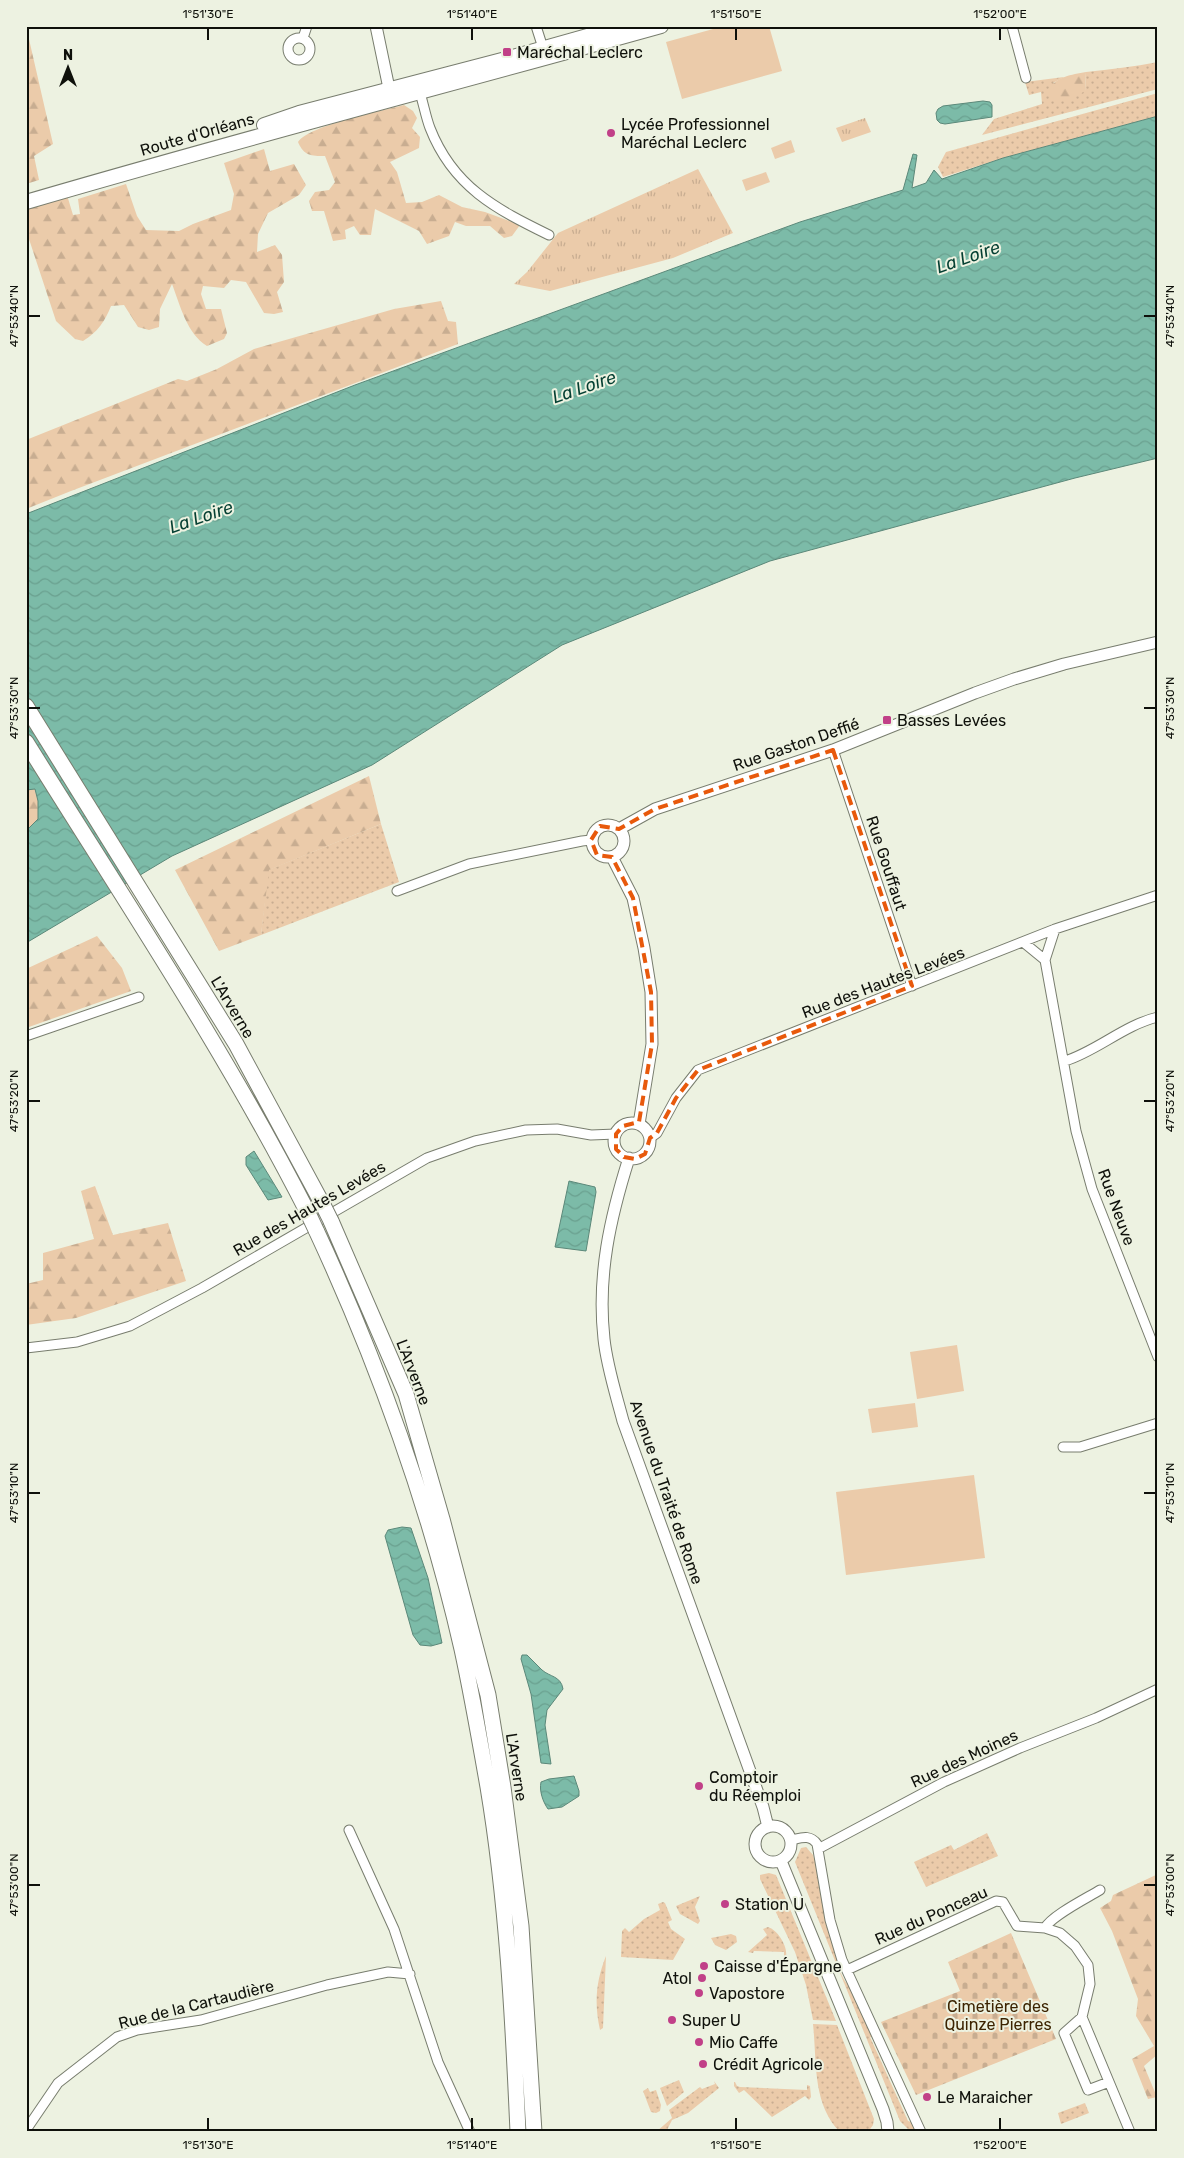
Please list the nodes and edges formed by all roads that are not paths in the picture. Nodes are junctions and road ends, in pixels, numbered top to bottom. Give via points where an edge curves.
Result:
1 (307, 26) edge
2 (376, 26) edge
3 (536, 26) edge
4 (623, 26) edge
5 (661, 26) edge
6 (1012, 26) edge
7 (303, 38) dead end
8 (543, 48) junction
9 (1026, 78) dead end
10 (418, 87) junction
11 (383, 96) junction
12 (26, 196) edge
13 (26, 202) edge
14 (549, 235) dead end
15 (1158, 642) edge
16 (26, 706) edge
17 (26, 742) edge
18 (833, 750) junction
19 (619, 829) junction
20 (591, 840) junction
21 (612, 857) junction
22 (397, 891) dead end
23 (1158, 895) edge
24 (1055, 929) junction
25 (1023, 942) junction
26 (1045, 960) junction
27 (912, 986) junction
28 (139, 997) dead end
29 (1158, 1017) edge
30 (26, 1036) edge
31 (1065, 1062) junction
32 (638, 1124) junction
33 (616, 1134) junction
34 (650, 1138) junction
35 (629, 1158) junction
36 (26, 1348) edge
37 (1157, 1354) edge
38 (1158, 1423) edge
39 (1063, 1447) dead end
40 (1158, 1689) edge
41 (768, 1827) junction
42 (349, 1830) dead end
43 (791, 1840) junction
44 (819, 1850) junction
45 (781, 1861) junction
46 (1100, 1890) dead end
47 (1046, 1928) junction
48 (847, 1970) junction
49 (410, 1974) junction
50 (1082, 2017) junction
51 (1109, 2082) junction
52 (26, 2130) edge
53 (470, 2132) edge
54 (518, 2132) edge
55 (534, 2132) edge
56 (888, 2132) edge
57 (921, 2132) edge
58 (1130, 2132) edge

1 - 7 street
2 - 11 main road
3 - 8 street
4 - 8 main road
5 - 10 main road via 516,67
6 - 9 street
8 - 10 main road via 436,78
10 - 11 main road
10 - 14 street via 435,138 472,190 497,208
11 - 12 main road, Route d'Orléans via 299,113 223,139
11 - 13 main road, Route d'Orléans
15 - 18 main road, Rue Gaston Deffié via 1014,679
16 - 55 highway, L'Arverne, bridge via 244,1058 331,1221 406,1394 488,1695 521,1926
17 - 54 highway, L'Arverne, bridge via 236,1079 308,1213 385,1395 428,1523 462,1649 488,1789 506,1927
18 - 19 main road, Rue Gaston Deffié via 655,809
18 - 27 street, Rue Gouffaut
19 - 20 main road via 610,825 600,826
19 - 21 main road via 624,844
20 - 21 main road via 597,854
20 - 22 street via 469,864
21 - 32 main road via 633,898 651,992 652,1044
23 - 24 street, Rue des Hautes Levées
24 - 25 street, Rue des Hautes Levées
24 - 26 street
25 - 26 street
25 - 27 street, Rue des Hautes Levées
26 - 31 street, Rue Neuve
27 - 34 street, Rue des Hautes Levées via 698,1070 676,1098 657,1133
28 - 30 street
29 - 31 street
31 - 37 street, Rue Neuve via 1076,1131 1092,1189
32 - 33 main road via 622,1126
32 - 34 main road via 646,1129
33 - 35 main road via 616,1149
33 - 36 street, Rue des Hautes Levées via 591,1136 556,1129 526,1130 475,1140 427,1158 130,1326 77,1342
34 - 35 main road via 645,1154
35 - 41 main road, Avenue du Traité de Rome via 607,1238 602,1277 604,1340 611,1376 623,1421
38 - 39 street via 1080,1447
40 - 44 street, Rue des Moines via 944,1782
41 - 43 main road via 782,1828
41 - 45 main road via 756,1839 757,1852 767,1861
42 - 49 street via 394,1929
43 - 44 street via 811,1838
43 - 45 main road via 789,1854
44 - 48 street via 830,1920
45 - 56 main road via 883,2109
46 - 47 street
47 - 48 street, Rue du Ponceau via 1017,1926 1006,1904 996,1901
47 - 50 street, Rue du Ponceau via 1068,1938 1088,1965 1090,1984
48 - 57 street
49 - 52 street, Rue de la Cartaudière via 388,1972 327,1984 201,2020 137,2030 117,2037 58,2083
49 - 53 street via 438,2062
50 - 51 street
50 - 51 street via 1064,2033 1088,2090
51 - 58 street

